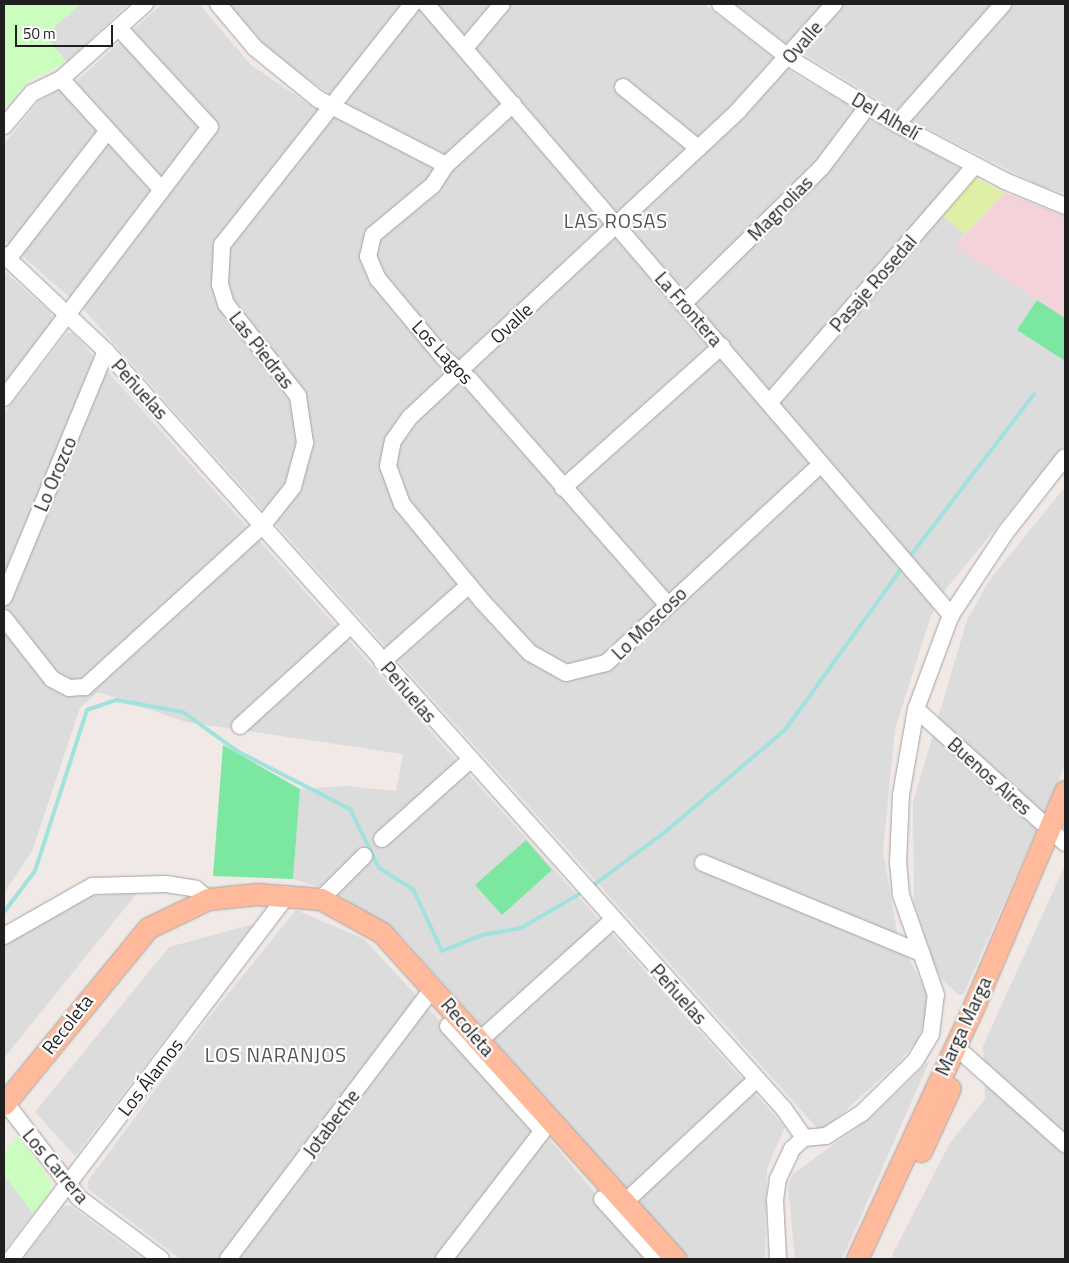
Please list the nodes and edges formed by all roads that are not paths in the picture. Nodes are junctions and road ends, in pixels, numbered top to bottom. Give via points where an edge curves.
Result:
1 (145, 4) edge
2 (218, 4) edge
3 (412, 4) edge
4 (426, 4) edge
5 (502, 4) edge
6 (720, 4) edge
7 (834, 4) edge
8 (1003, 4) edge
9 (119, 28) junction
10 (465, 48) junction
11 (789, 58) junction
12 (61, 79) junction
13 (623, 87) dead end
14 (513, 104) junction
15 (329, 106) junction
16 (868, 106) junction
17 (897, 124) junction
18 (4, 126) edge
19 (107, 132) junction
20 (698, 148) junction
21 (446, 165) junction
22 (975, 165) junction
23 (162, 190) junction
24 (1065, 206) edge
25 (617, 225) junction
26 (6, 257) edge
27 (683, 304) junction
28 (71, 314) junction
29 (722, 346) junction
30 (106, 350) junction
31 (459, 371) junction
32 (4, 398) edge
33 (770, 402) junction
34 (1065, 457) edge
35 (820, 465) junction
36 (563, 488) junction
37 (262, 526) junction
38 (469, 585) junction
39 (4, 597) edge
40 (667, 604) junction
41 (951, 615) junction
42 (4, 618) edge
43 (350, 626) junction
44 (382, 662) junction
45 (916, 709) junction
46 (240, 726) dead end
47 (470, 761) junction
48 (1065, 791) edge
49 (1061, 836) edge
50 (382, 840) dead end
51 (364, 856) dead end
52 (703, 863) dead end
53 (288, 894) junction
54 (208, 899) junction
55 (321, 899) junction
56 (613, 920) junction
57 (4, 936) edge
58 (921, 953) junction
59 (434, 987) junction
60 (448, 1026) dead end
61 (480, 1040) junction
62 (965, 1055) junction
63 (756, 1080) junction
64 (4, 1103) edge
65 (547, 1125) junction
66 (804, 1138) junction
67 (1065, 1144) edge
68 (69, 1186) junction
69 (602, 1199) dead end
70 (625, 1202) junction
71 (11, 1259) edge
72 (161, 1259) edge
73 (228, 1259) edge
74 (444, 1259) edge
75 (656, 1259) edge
76 (676, 1259) edge
77 (778, 1259) edge
78 (857, 1259) edge
79 (871, 1259) edge

1 - 9 street
2 - 15 street via 264,56
3 - 15 street, Las Piedras
4 - 10 street, La Frontera
5 - 10 street
6 - 11 street, Del Alhelí
7 - 11 street, Ovalle
8 - 17 street
9 - 12 street
9 - 23 street via 210,127
10 - 14 street, La Frontera
11 - 16 street, Del Alhelí
11 - 20 street, Ovalle
12 - 18 street via 32,92
12 - 19 street
13 - 20 street
14 - 21 street, Los Lagos
14 - 25 street, La Frontera
15 - 21 street
15 - 37 street, Las Piedras via 229,231 219,261 226,304 298,396 303,417 301,468 293,487
16 - 17 street, Del Alhelí
16 - 27 street, Magnolias via 822,167
17 - 22 street, Del Alhelí
19 - 23 street
19 - 26 street
20 - 25 street, Ovalle
21 - 31 street, Los Lagos via 432,185 373,235 368,256 378,279
22 - 24 street, Del Alhelí
22 - 33 street, Pasaje Rosedal
23 - 28 street
25 - 27 street, La Frontera
25 - 31 street, Ovalle
26 - 28 street, Peñuelas
27 - 29 street, La Frontera
28 - 30 street, Peñuelas
28 - 32 street
29 - 33 street, La Frontera
29 - 36 street
30 - 37 street, Peñuelas
30 - 39 street, Lo Orozco
31 - 36 street, Los Lagos
31 - 38 street, Ovalle via 402,427 388,466 402,504
33 - 35 street, La Frontera
34 - 41 street via 1006,532
35 - 40 street, Lo Moscoso
35 - 41 street, La Frontera
36 - 40 street, Los Lagos
37 - 42 street, Las Piedras via 85,687 69,688 52,679
37 - 43 street, Peñuelas
38 - 40 street, Lo Moscoso via 530,653 566,673 606,663
38 - 44 street
41 - 45 street
43 - 44 street, Peñuelas
43 - 46 street
44 - 47 street, Peñuelas
45 - 49 street, Buenos Aires
45 - 58 street via 901,795 898,863 901,895
47 - 50 street
47 - 56 street, Peñuelas
48 - 49 main road, Marga Marga
49 - 62 main road, Marga Marga
49 - 78 main road, Marga Marga
51 - 55 street
52 - 58 street
53 - 54 main road, Recoleta
53 - 55 main road, Recoleta
53 - 68 street, Los Álamos
54 - 57 street via 196,889 166,884 92,886
54 - 64 main road, Recoleta via 148,928
55 - 59 main road, Recoleta via 382,933
56 - 61 street
56 - 63 street, Peñuelas
58 - 66 street via 933,980 935,1014 931,1034 915,1061 862,1113 826,1136
59 - 61 main road, Recoleta
59 - 73 street, Jotabeche
60 - 65 street, Recoleta
61 - 65 main road, Recoleta
62 - 67 street
62 - 79 main road, Marga Marga
63 - 66 street, Peñuelas via 793,1118
63 - 70 street
64 - 68 street, Los Carrera
65 - 70 main road, Recoleta
65 - 74 street
66 - 77 street via 787,1157 778,1179
68 - 71 street, Los Álamos
68 - 72 street, Los Carrera
69 - 75 street
70 - 76 main road, Recoleta

